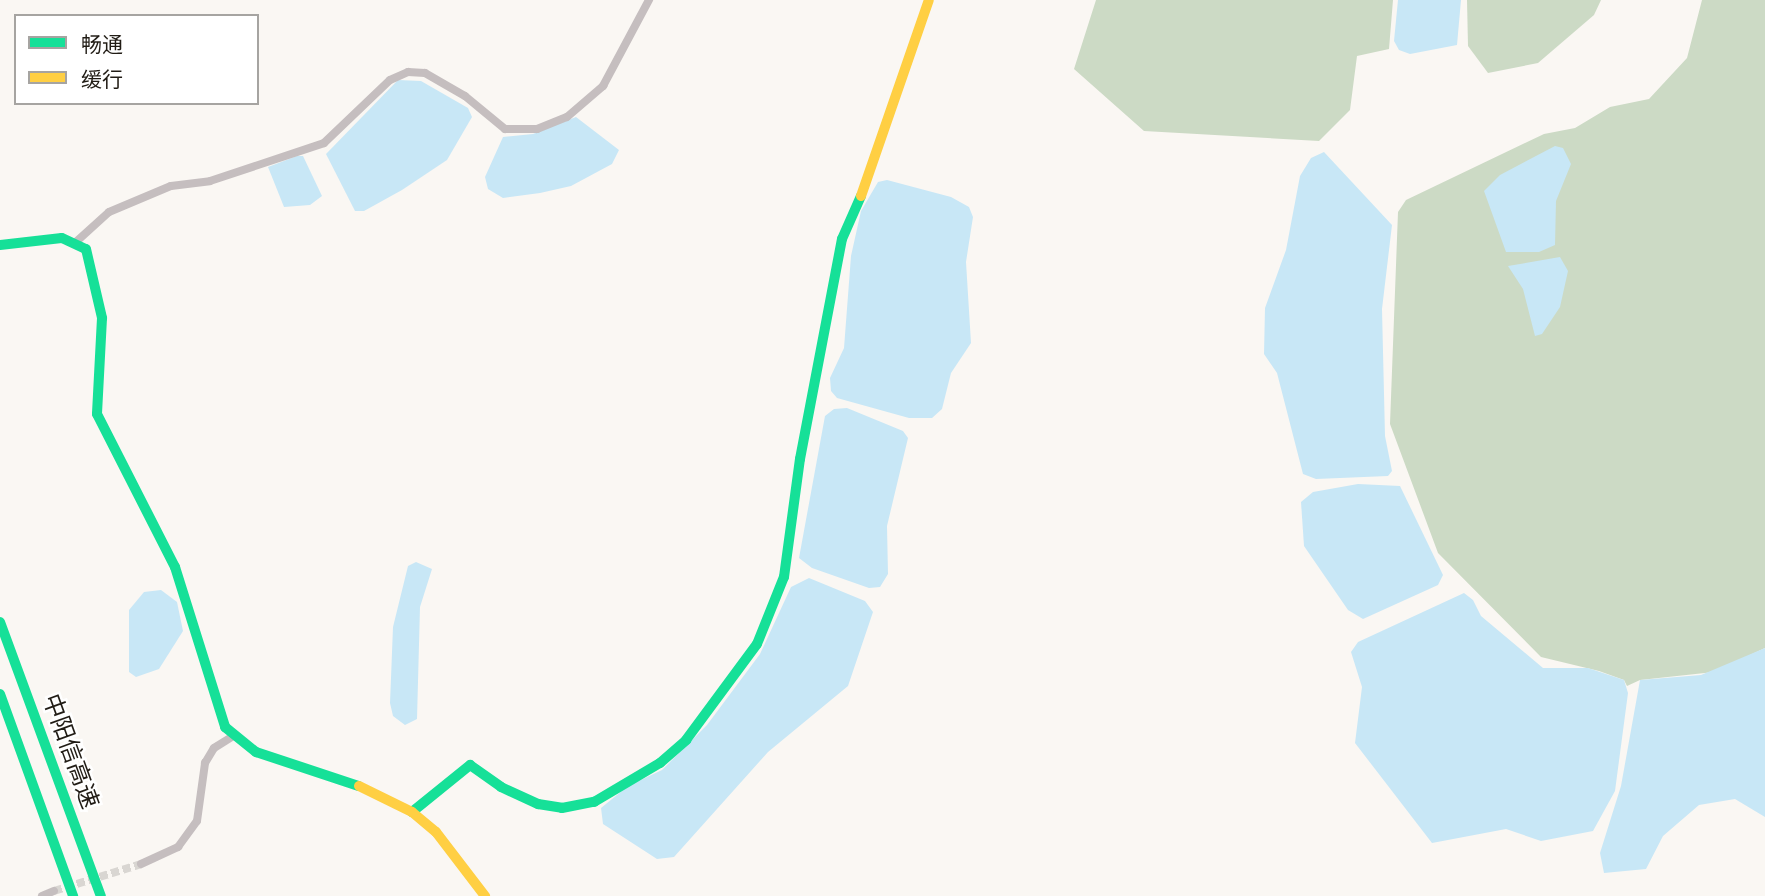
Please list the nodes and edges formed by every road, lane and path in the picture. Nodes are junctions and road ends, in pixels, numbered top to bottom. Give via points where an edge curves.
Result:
1 (649, 0) edge
2 (929, 0) edge
3 (77, 241) junction
4 (0, 245) edge
5 (0, 622) edge
6 (0, 694) edge
7 (233, 736) junction
8 (412, 812) junction
9 (142, 864) tunnel mouth
10 (54, 891) dead end
11 (42, 896) edge
12 (73, 896) edge
13 (101, 896) edge
14 (485, 896) edge

1 - 3 street via 603,86 567,117 537,129 505,129 465,96 425,73 408,72 390,80 324,143 210,181 171,186 109,212
2 - 8 main road via 917,45 889,106 870,176 842,239 800,459 792,541 784,577 757,644 686,740 660,763 594,802 562,808 538,804 501,787 470,765
3 - 4 main road via 62,238
3 - 7 main road via 90,259 102,318 97,414 175,566 225,727
5 - 13 main road, 中阳信高速
6 - 12 main road, 中阳信高速
7 - 8 main road via 256,752 363,787
7 - 9 street via 214,748 205,763 197,821 178,847
8 - 14 main road via 436,832
10 - 11 street

